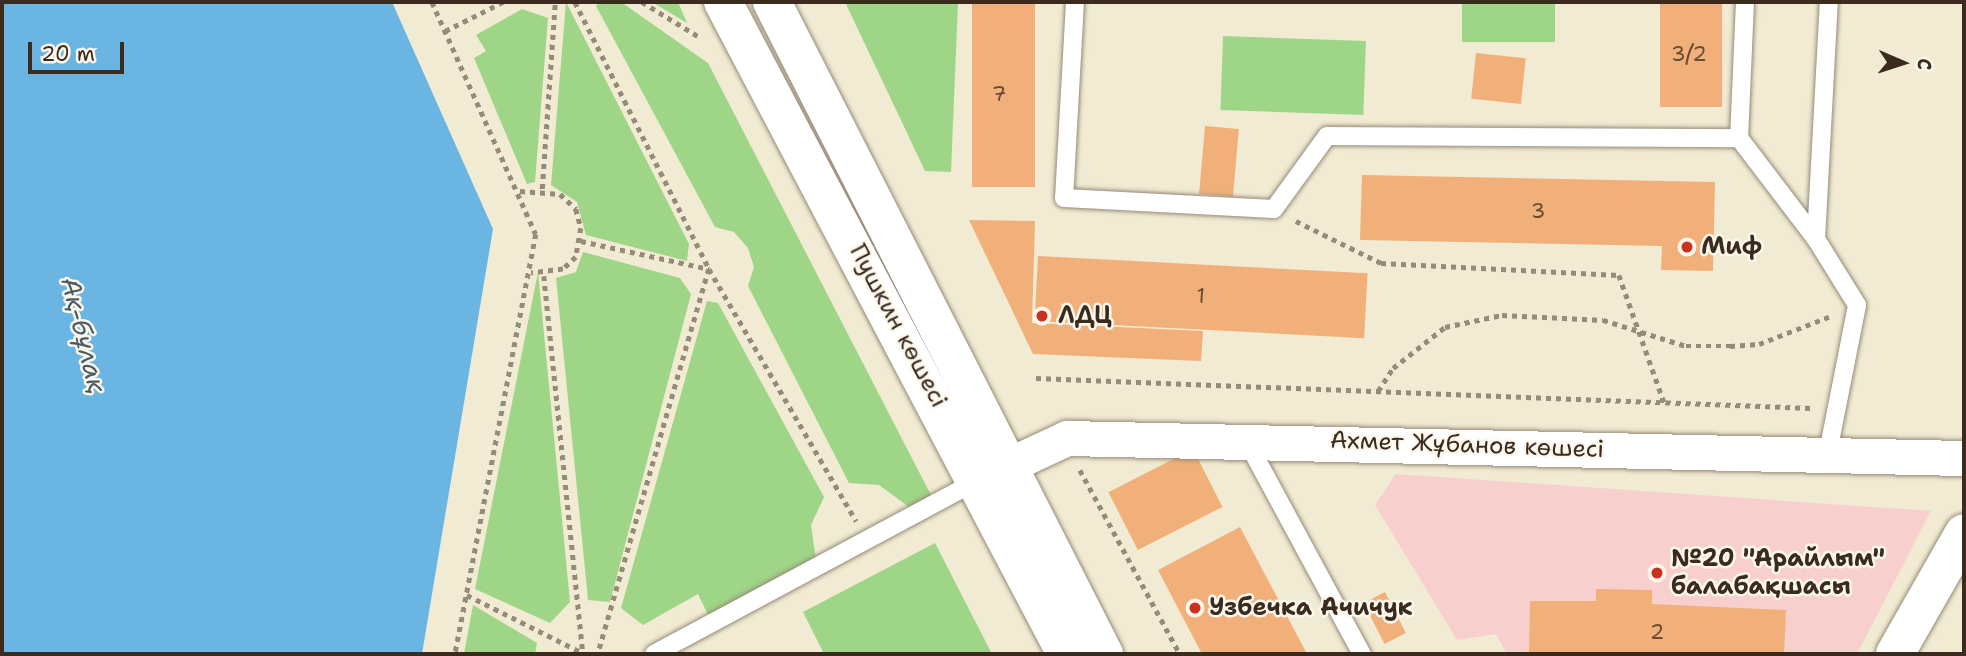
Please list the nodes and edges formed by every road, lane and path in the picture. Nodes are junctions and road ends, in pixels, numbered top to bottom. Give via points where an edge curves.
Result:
1 (433, 2) edge
2 (503, 2) edge
3 (568, 2) edge
4 (575, 2) edge
5 (642, 2) edge
6 (723, 2) edge
7 (772, 2) edge
8 (1075, 2) edge
9 (1745, 2) edge
10 (1829, 2) edge
11 (445, 31) junction
12 (710, 43) dead end
13 (1739, 138) junction
14 (542, 189) junction
15 (520, 191) junction
16 (1274, 209) junction
17 (1816, 239) junction
18 (581, 241) junction
19 (709, 269) junction
20 (531, 273) junction
21 (544, 276) junction
22 (1857, 305) junction
23 (1639, 331) junction
24 (1036, 379) dead end
25 (1378, 391) junction
26 (1664, 402) junction
27 (1836, 409) junction
28 (1067, 438) junction
29 (1245, 438) junction
30 (1827, 457) junction
31 (1964, 458) edge
32 (993, 471) junction
33 (1964, 533) edge
34 (867, 540) junction
35 (467, 595) junction
36 (455, 654) edge
37 (583, 654) edge
38 (598, 654) edge
39 (654, 654) edge
40 (1066, 654) edge
41 (1104, 654) edge
42 (1180, 654) edge
43 (1362, 654) edge
44 (1895, 654) edge

1 - 11 path
2 - 11 path
3 - 14 path via 555,2
4 - 19 path
5 - 12 path
6 - 32 main road, Пушкин көшесі
7 - 32 main road, Пушкин көшесі
8 - 16 lane via 1064,198
9 - 13 lane
10 - 17 lane
11 - 15 path
13 - 16 lane via 1326,136
13 - 17 lane
14 - 15 path
14 - 18 path via 576,209
15 - 20 path via 536,234
16 - 23 path via 1381,263 1619,275
17 - 22 lane
18 - 19 path
18 - 21 path via 563,269
19 - 34 path
19 - 38 path
20 - 21 path
20 - 35 path
21 - 37 path
22 - 23 path via 1759,344 1686,346
22 - 27 lane
23 - 25 path via 1559,315 1502,315 1445,327 1393,368
23 - 26 path
24 - 25 path
25 - 26 path
26 - 27 path
27 - 30 lane
28 - 29 street, Ахмет Жұбанов көшесі
28 - 32 street, Ахмет Жұбанов көшесі
28 - 42 path
29 - 30 street, Ахмет Жұбанов көшесі
29 - 43 lane
30 - 31 street, Ахмет Жұбанов көшесі
32 - 34 lane
32 - 40 main road, Пушкин көшесі
32 - 41 main road, Пушкин көшесі
33 - 44 main road
34 - 39 lane
35 - 36 path
35 - 37 path

